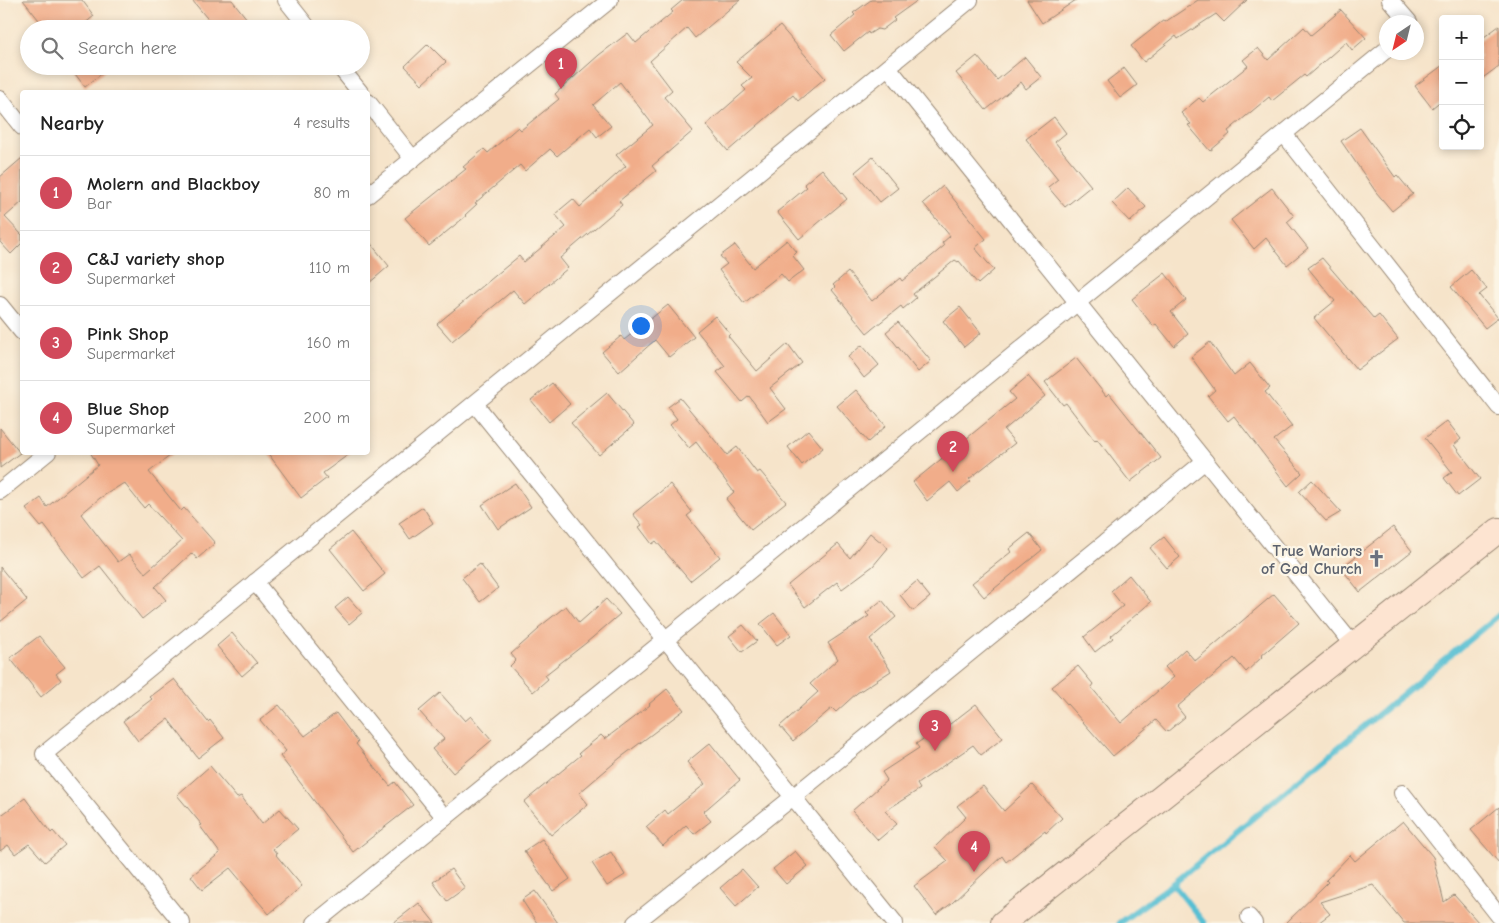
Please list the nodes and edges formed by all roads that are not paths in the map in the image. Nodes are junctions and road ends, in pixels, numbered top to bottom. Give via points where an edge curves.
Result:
1 (286, 0) edge
2 (970, 0) edge
3 (1390, 0) edge
4 (603, 2) edge
5 (1403, 15) edge
6 (302, 20) edge
7 (1379, 56) edge
8 (888, 67) junction
9 (346, 75) edge
10 (358, 90) edge
11 (0, 100) edge
12 (370, 105) edge
13 (20, 125) edge
14 (1284, 134) junction
15 (413, 159) junction
16 (370, 193) edge
17 (1077, 302) junction
18 (0, 304) edge
19 (20, 329) edge
20 (474, 404) junction
21 (1499, 407) edge
22 (44, 455) edge
23 (1205, 461) junction
24 (0, 491) edge
25 (1499, 530) edge
26 (255, 582) junction
27 (666, 639) junction
28 (1353, 645) junction
29 (1402, 793) dead end
30 (793, 797) junction
31 (445, 818) junction
32 (1499, 916) edge
33 (182, 923) edge
34 (316, 923) edge
35 (635, 923) edge
36 (895, 923) edge
37 (1003, 923) edge

1 - 6 street
2 - 8 street
3 - 5 street
4 - 15 street
7 - 14 street
8 - 17 street
8 - 20 street
9 - 10 street
11 - 13 street
12 - 15 street
14 - 17 street
14 - 21 street
15 - 16 street
17 - 23 street
17 - 27 street
18 - 19 street
20 - 26 street
20 - 27 street
22 - 24 street
23 - 28 street
23 - 30 street
25 - 28 street
26 - 31 street
26 - 33 street via 44,754
27 - 30 street
27 - 31 street
28 - 37 street
29 - 32 street
30 - 35 street
30 - 36 street
31 - 34 street

